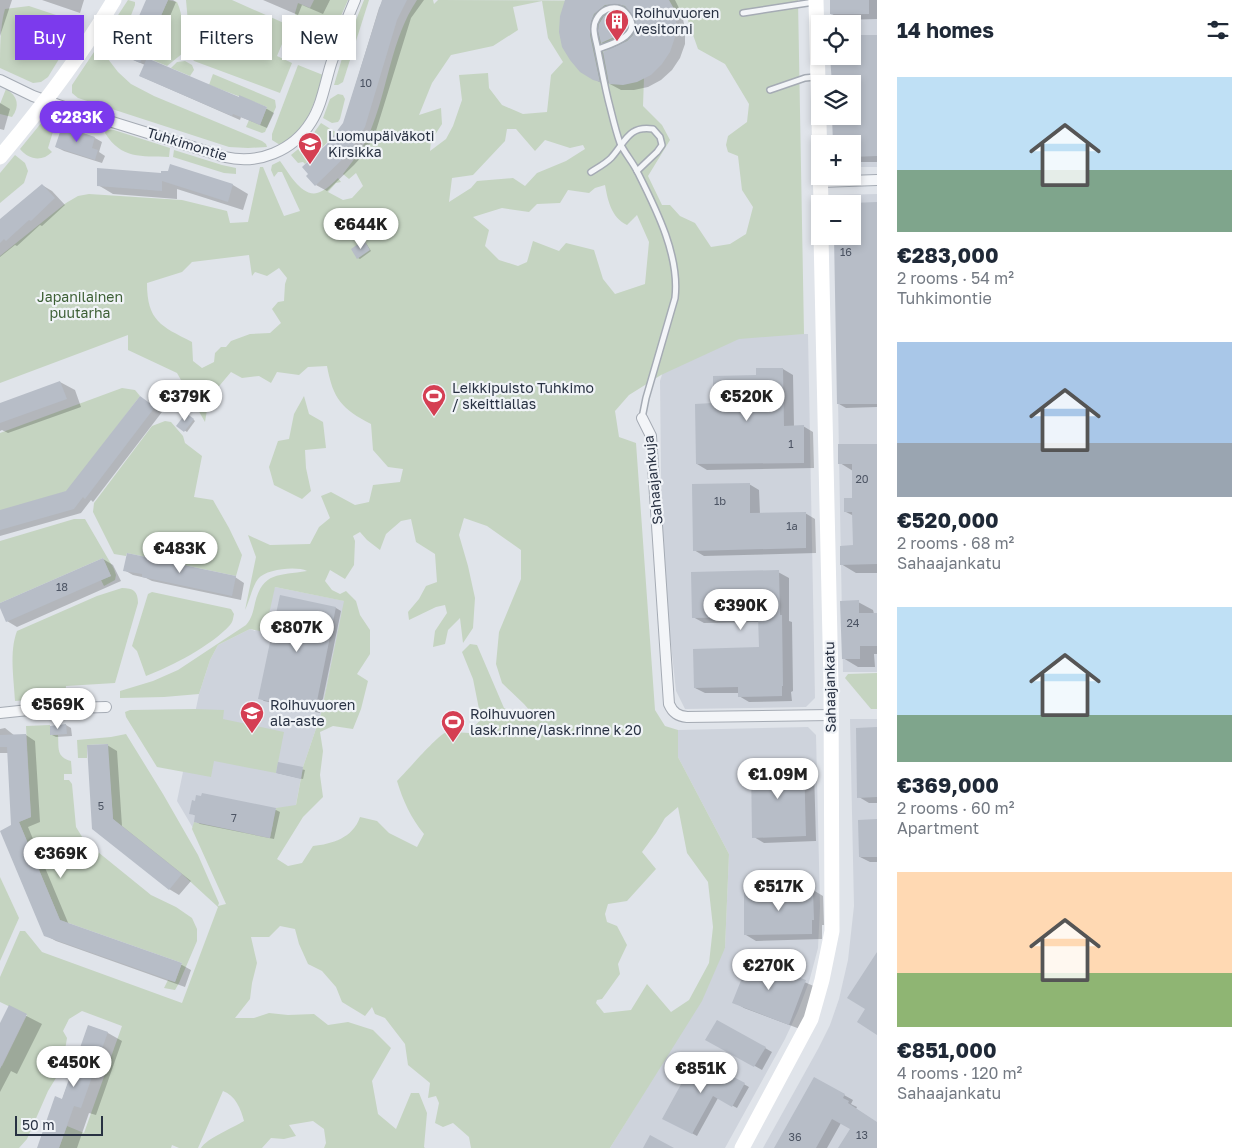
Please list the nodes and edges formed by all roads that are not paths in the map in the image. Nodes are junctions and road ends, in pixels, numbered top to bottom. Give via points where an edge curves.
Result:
1 (114, 0) edge
2 (355, 0) edge
3 (816, 1) edge
4 (743, 13) dead end
5 (598, 49) junction
6 (818, 75) edge
7 (811, 78) edge
8 (0, 80) edge
9 (770, 90) dead end
10 (45, 101) junction
11 (620, 144) junction
12 (0, 156) edge
13 (637, 171) junction
14 (591, 172) dead end
15 (877, 180) edge
16 (861, 181) edge
17 (821, 245) edge
18 (642, 418) joint
19 (106, 706) dead end
20 (0, 713) edge
21 (831, 715) junction
22 (742, 1148) edge

1 - 10 main road via 75,62
2 - 10 street, Tuhkimontie via 311,122 296,139 263,158 225,156
3 - 4 lane
3 - 6 main road
5 - 5 lane, Sahaajankuja via 594,28 597,15 604,9 618,7 625,10 632,26 629,33 624,40
5 - 11 lane, Sahaajankuja
7 - 9 lane
8 - 10 street, Tuhkimontie
10 - 12 main road
11 - 13 lane, Sahaajankuja
11 - 13 lane via 642,127 653,129 660,137 662,145
11 - 14 lane via 611,158
13 - 18 lane, Sahaajankuja via 670,246 677,284 676,298
15 - 16 street
17 - 21 main road, Sahaajankatu
18 - 21 street, Sahaajankuja via 651,436 668,694 672,711 687,717
19 - 20 street
21 - 22 main road, Sahaajankatu via 832,924 827,958 811,1019

